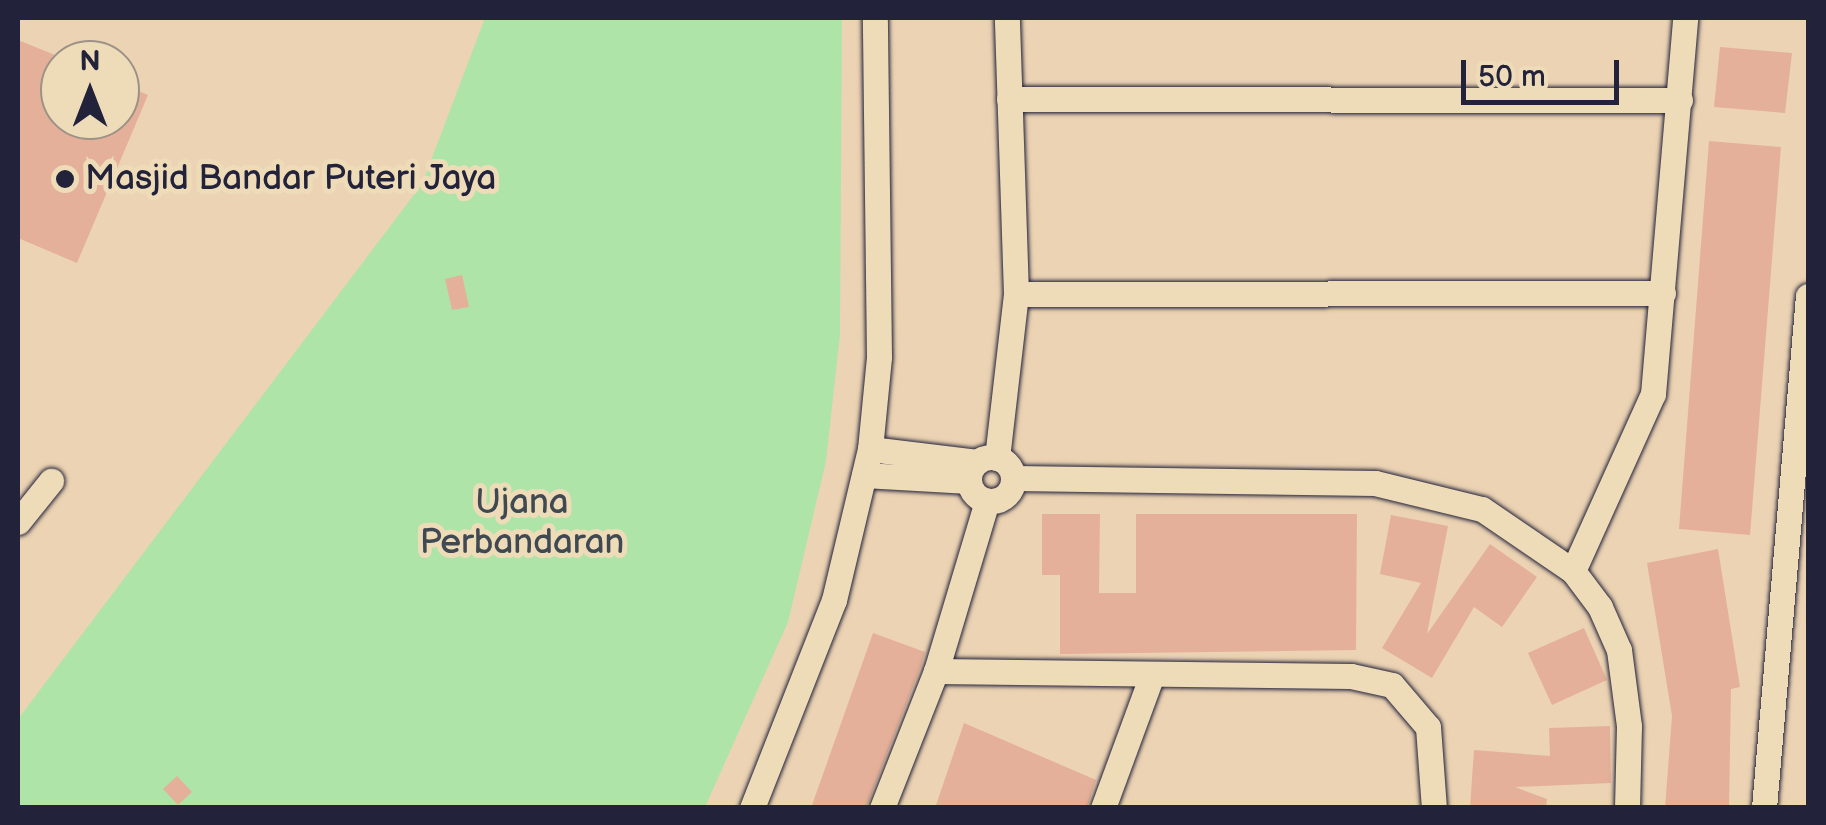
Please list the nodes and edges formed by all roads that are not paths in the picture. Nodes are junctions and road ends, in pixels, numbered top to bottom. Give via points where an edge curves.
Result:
1 (875, 18) edge
2 (1007, 18) edge
3 (1685, 18) edge
4 (1009, 99) junction
5 (1680, 100) junction
6 (1663, 293) junction
7 (1016, 294) junction
8 (1808, 296) edge
9 (867, 462) junction
10 (981, 467) junction
11 (1014, 478) junction
12 (51, 481) dead end
13 (986, 501) junction
14 (18, 522) edge
15 (1574, 571) junction
16 (936, 671) junction
17 (1152, 675) junction
18 (752, 808) edge
19 (882, 808) edge
20 (1104, 808) edge
21 (1434, 808) edge
22 (1627, 808) edge
23 (1764, 808) edge

1 - 9 street via 879,356
2 - 4 street
3 - 5 street
4 - 5 street
4 - 7 street
5 - 6 street
6 - 7 street
6 - 15 street via 1653,394
7 - 10 street
8 - 23 street
9 - 10 street
9 - 18 street via 834,600
10 - 11 street
10 - 13 street
11 - 13 street via 1006,496
11 - 15 street via 1375,483 1482,510
12 - 14 street
13 - 16 street
15 - 22 street via 1619,650
16 - 17 street
16 - 19 street
17 - 20 street
17 - 21 street via 1351,676 1392,685 1428,727

